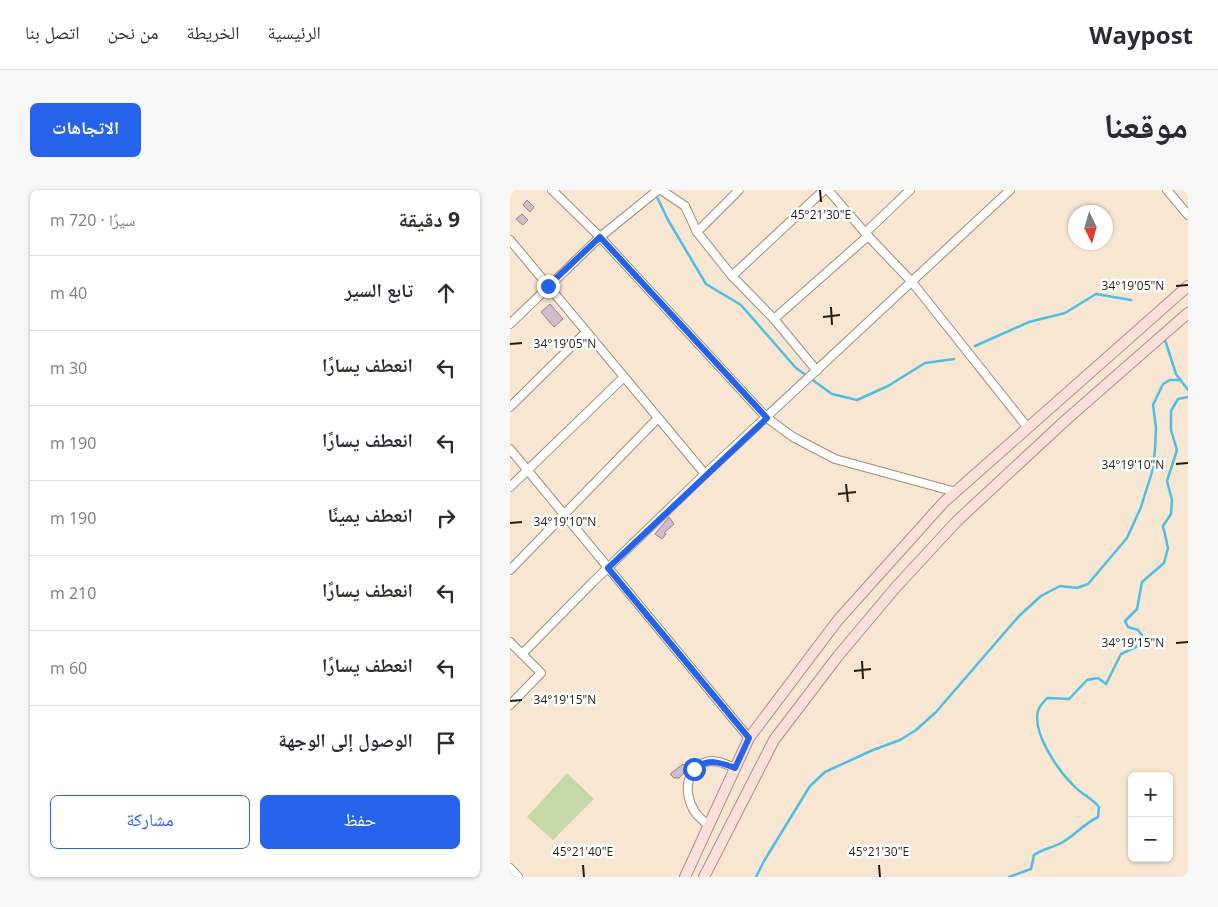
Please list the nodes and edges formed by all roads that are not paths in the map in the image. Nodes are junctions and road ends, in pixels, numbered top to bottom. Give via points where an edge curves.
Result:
1 (552, 190) edge
2 (660, 190) edge
3 (740, 190) edge
4 (824, 190) edge
5 (828, 190) edge
6 (910, 190) edge
7 (1167, 190) edge
8 (1006, 192) edge
9 (1188, 215) edge
10 (697, 232) junction
11 (866, 235) junction
12 (600, 237) junction
13 (510, 240) edge
14 (732, 276) junction
15 (912, 282) junction
16 (548, 286) junction
17 (1188, 286) edge
18 (1188, 312) edge
19 (774, 319) junction
20 (510, 324) edge
21 (586, 332) junction
22 (815, 373) junction
23 (624, 377) junction
24 (510, 407) edge
25 (658, 418) junction
26 (767, 418) junction
27 (1028, 428) junction
28 (510, 449) edge
29 (527, 470) junction
30 (705, 474) junction
31 (510, 486) edge
32 (956, 492) junction
33 (564, 514) junction
34 (608, 568) junction
35 (510, 570) edge
36 (510, 642) edge
37 (522, 654) junction
38 (511, 703) edge
39 (749, 738) junction
40 (735, 768) junction
41 (709, 826) junction
42 (703, 837) junction
43 (720, 846) junction
44 (510, 868) edge
45 (518, 877) edge
46 (685, 877) edge
47 (704, 877) edge

1 - 12 street
2 - 10 street via 685,206
2 - 12 street
3 - 10 street
4 - 14 street
5 - 11 street
6 - 11 street
7 - 9 street
8 - 15 street
10 - 14 street
11 - 15 street
11 - 19 street
12 - 16 street
12 - 26 street
13 - 16 street
14 - 19 street
15 - 22 street
15 - 27 street
16 - 20 street
16 - 21 street
17 - 27 main road
18 - 43 main road via 964,515 896,587 774,740
19 - 22 street
21 - 23 street
21 - 24 street
22 - 26 street
23 - 25 street
23 - 29 street
25 - 30 street
25 - 33 street
26 - 30 street
26 - 32 street via 793,437 835,459
27 - 32 main road
28 - 29 street
29 - 31 street
29 - 33 street
30 - 34 street
32 - 39 main road via 838,620
33 - 34 street
33 - 35 street
34 - 37 street
34 - 39 street
36 - 37 street
37 - 38 street via 541,673
39 - 40 main road
40 - 41 main road
40 - 41 street via 720,762 708,762 689,776 692,807
41 - 42 main road
42 - 43 main road
42 - 46 main road
43 - 47 main road
44 - 45 street

